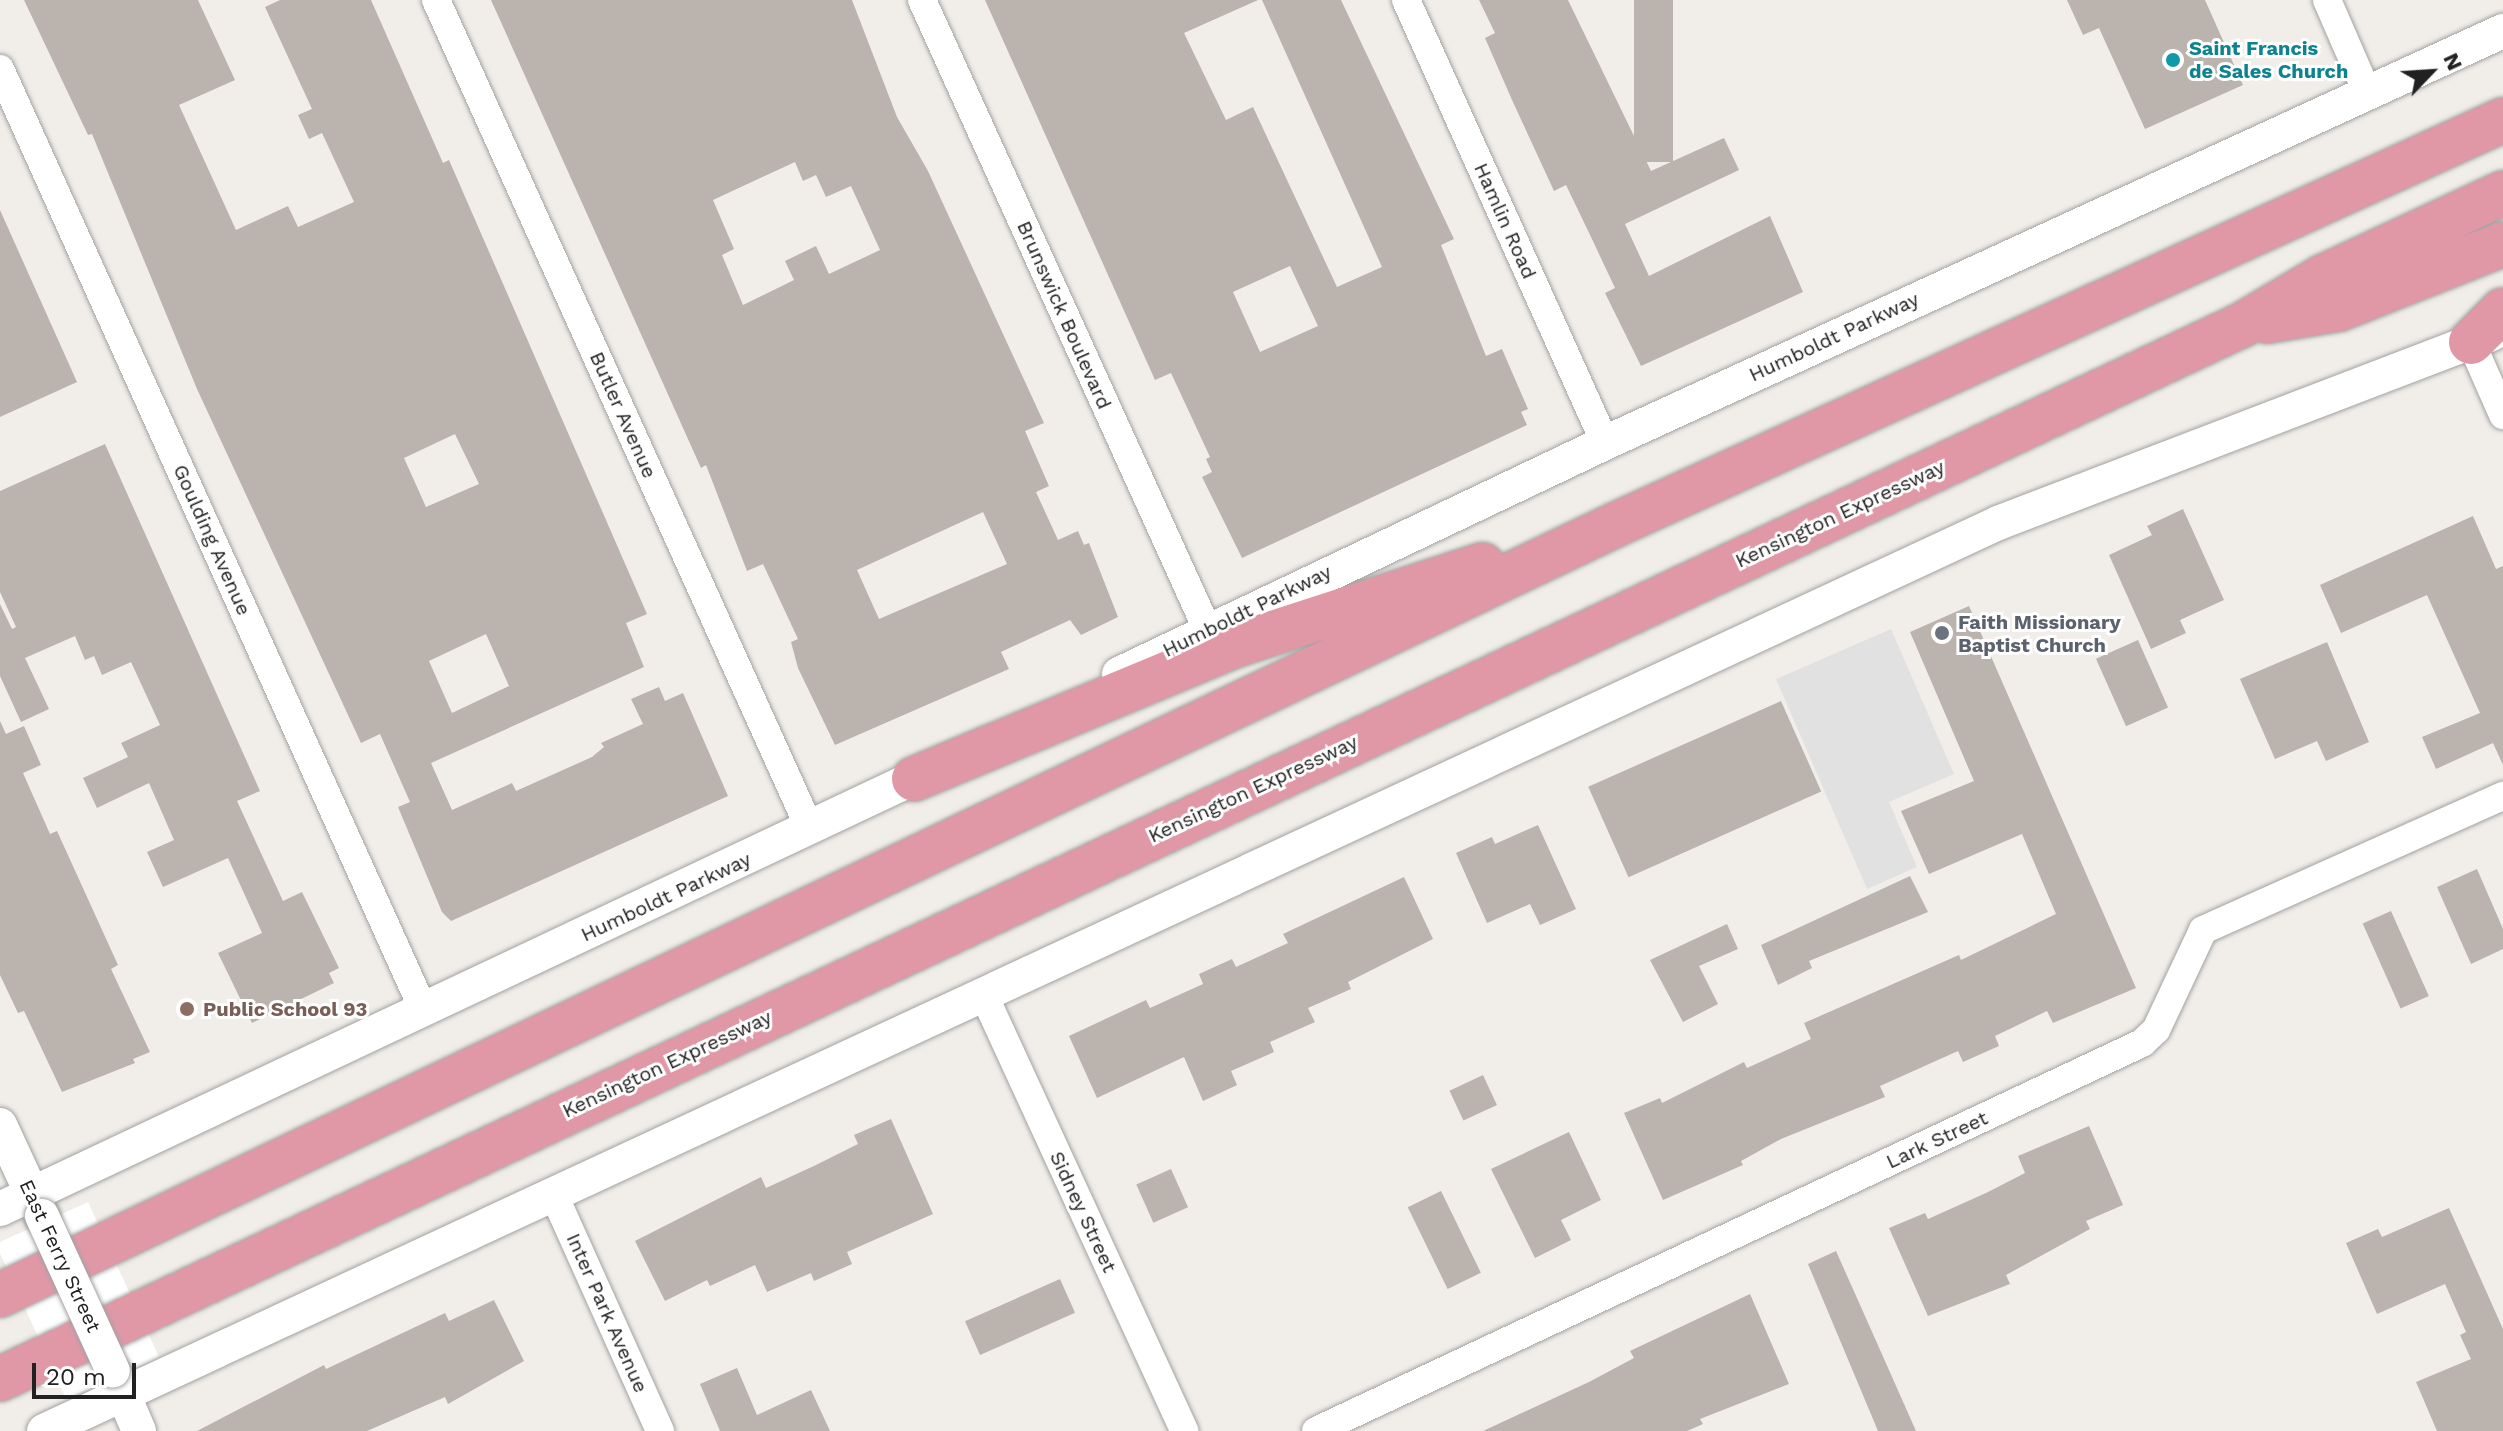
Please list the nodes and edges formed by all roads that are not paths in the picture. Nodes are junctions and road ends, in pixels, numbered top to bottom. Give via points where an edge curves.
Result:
1 (436, 0) edge
2 (922, 0) edge
3 (1406, 0) edge
4 (2327, 0) edge
5 (2503, 31) edge
6 (0, 69) edge
7 (2367, 92) junction
8 (2503, 120) edge
9 (2503, 193) edge
10 (2503, 244) edge
11 (2503, 310) edge
12 (2242, 325) junction
13 (2487, 336) edge
14 (2503, 415) edge
15 (1605, 443) junction
16 (1615, 525) junction
17 (1207, 629) junction
18 (914, 779) junction
19 (2503, 796) edge
20 (810, 829) junction
21 (983, 993) junction
22 (424, 1011) junction
23 (0, 1125) edge
24 (554, 1195) junction
25 (37, 1205) junction
26 (0, 1209) edge
27 (0, 1295) edge
28 (0, 1379) edge
29 (118, 1383) junction
30 (44, 1431) edge
31 (139, 1431) edge
32 (660, 1431) edge
33 (1184, 1431) edge
34 (1316, 1431) edge

1 - 20 street, Butler Avenue
2 - 17 street, Brunswick Boulevard
3 - 15 street, Hamlin Road
4 - 7 street
5 - 7 street, Humboldt Parkway
6 - 22 street, Goulding Avenue
7 - 15 street, Humboldt Parkway
8 - 16 highway
9 - 12 highway, Kensington Expressway via 2323,277
10 - 12 highway via 2339,309
11 - 13 highway
12 - 28 highway, Kensington Expressway
13 - 14 street
13 - 21 street via 1998,523
15 - 17 street, Humboldt Parkway
16 - 18 highway via 1239,644
16 - 27 highway
17 - 18 street, Humboldt Parkway
18 - 20 street, Humboldt Parkway
19 - 34 street, Lark Street via 2203,930 2156,1030 2142,1043
20 - 22 street, Humboldt Parkway
21 - 24 street
21 - 33 street, Sidney Street
22 - 25 street, Humboldt Parkway
23 - 25 street, East Ferry Street
24 - 29 street
24 - 32 street, Inter Park Avenue
25 - 26 street, Humboldt Parkway
25 - 29 street, East Ferry Street, bridge
29 - 30 street
29 - 31 street, East Ferry Street

